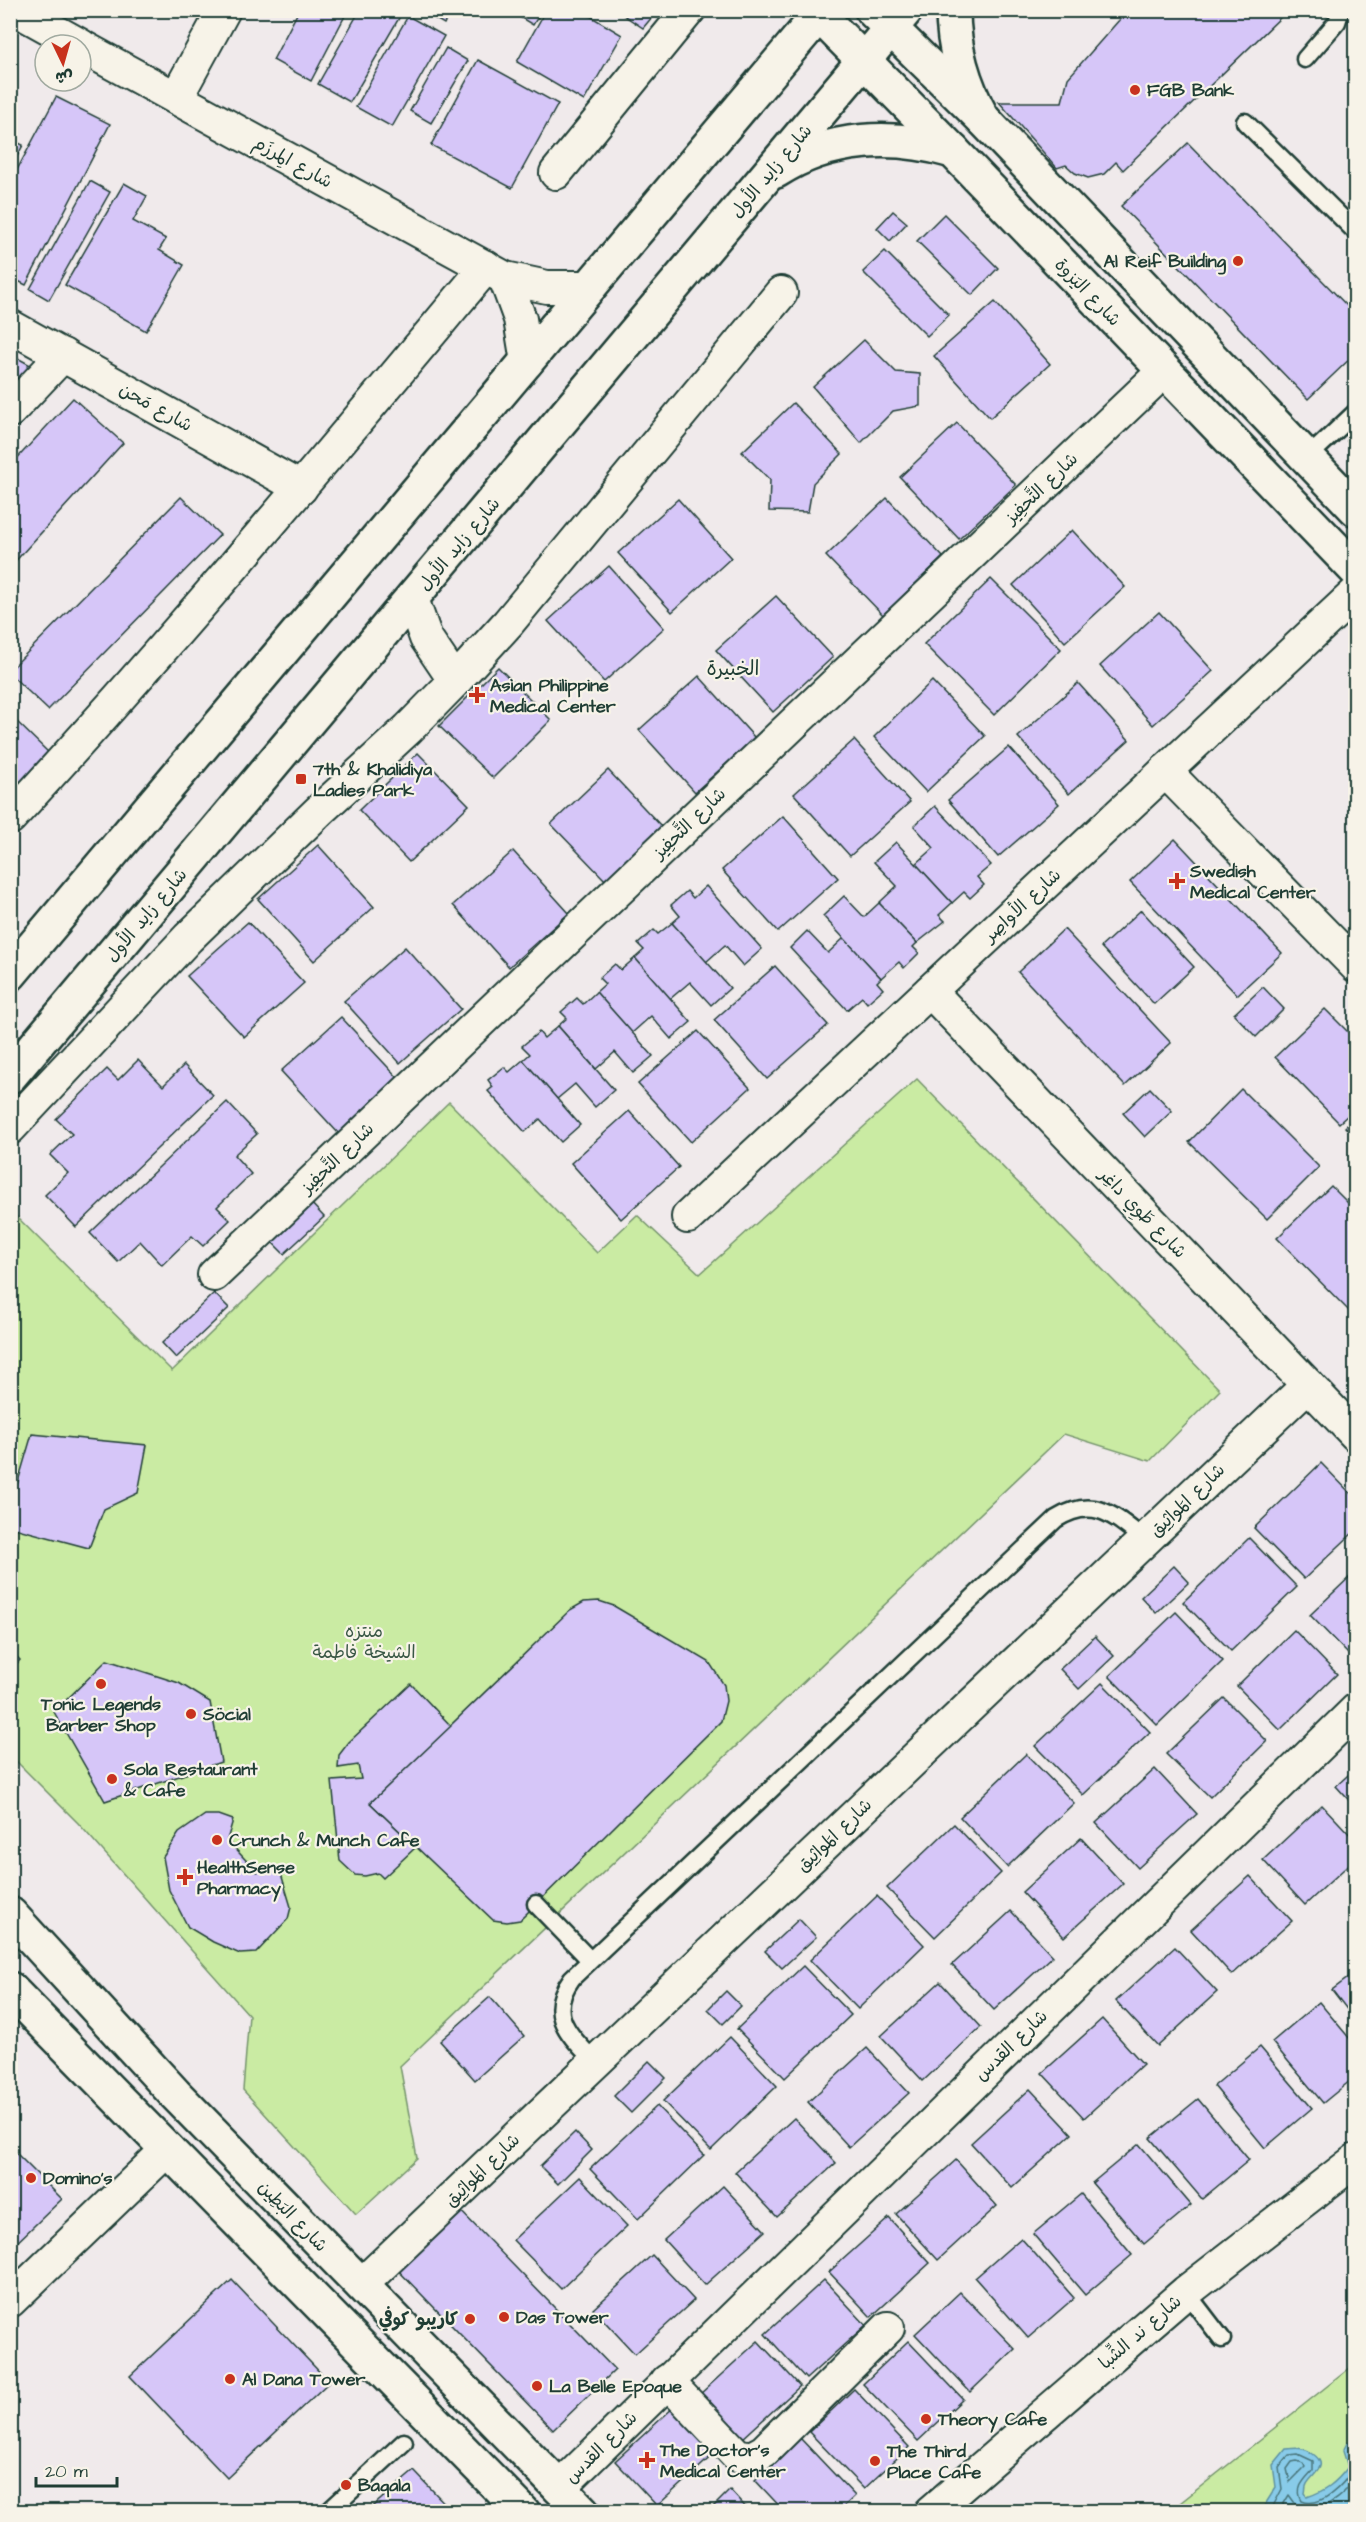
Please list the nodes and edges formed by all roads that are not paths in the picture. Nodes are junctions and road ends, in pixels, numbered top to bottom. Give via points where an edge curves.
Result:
1 (17, 10) edge
2 (224, 10) edge
3 (689, 10) edge
4 (953, 10) edge
5 (1341, 10) edge
6 (821, 13) edge
7 (889, 16) edge
8 (58, 33) edge
9 (93, 52) edge
10 (1305, 59) dead end
11 (864, 60) junction
12 (176, 98) junction
13 (983, 119) junction
14 (1245, 122) dead end
15 (953, 151) junction
16 (556, 173) dead end
17 (765, 178) junction
18 (1356, 232) edge
19 (496, 273) junction
20 (590, 287) junction
21 (781, 293) dead end
22 (10, 326) edge
23 (63, 356) junction
24 (527, 362) junction
25 (1164, 371) junction
26 (10, 411) edge
27 (1356, 412) edge
28 (1307, 458) junction
29 (301, 488) junction
30 (1356, 509) edge
31 (1356, 570) edge
32 (1356, 592) edge
33 (412, 599) junction
34 (455, 681) junction
35 (1165, 771) junction
36 (10, 818) edge
37 (1356, 966) edge
38 (10, 974) edge
39 (930, 991) junction
40 (10, 1076) edge
41 (10, 1128) edge
42 (688, 1217) dead end
43 (214, 1275) dead end
44 (1308, 1385) junction
45 (1356, 1435) edge
46 (1145, 1540) junction
47 (1356, 1710) edge
48 (536, 1904) dead end
49 (10, 1914) edge
50 (590, 1960) junction
51 (10, 1989) edge
52 (595, 2062) junction
53 (168, 2150) junction
54 (1356, 2160) edge
55 (361, 2285) junction
56 (1186, 2292) junction
57 (10, 2301) edge
58 (888, 2328) dead end
59 (1222, 2338) dead end
60 (667, 2381) junction
61 (404, 2442) dead end
62 (559, 2488) junction
63 (328, 2511) edge
64 (523, 2511) edge
65 (583, 2511) edge
66 (931, 2511) edge

1 - 8 street, شارع المِرزَم
2 - 12 street
3 - 16 street
4 - 13 main road via 962,75
5 - 10 lane via 1337,22
6 - 11 main road, شارع اليَزوة
6 - 20 main road
7 - 11 main road, شارع زايد الأول
7 - 13 main road
9 - 12 street, شارع المِرزَم
11 - 15 main road, شارع اليَزوة
11 - 17 main road, شارع زايد الأول
12 - 19 street, شارع المِرزَم
13 - 28 main road
14 - 18 lane
15 - 17 main road via 902,140 852,142 807,155
15 - 25 main road, شارع اليَزوة
17 - 33 main road, شارع زايد الأول
19 - 20 street, شارع المِرزَم via 547,287
19 - 24 street via 520,319
19 - 29 street
20 - 24 main road
21 - 34 street via 508,623
22 - 23 street, شارع مَحن
23 - 26 street
23 - 29 street, شارع مَحن
24 - 38 main road
25 - 31 main road, شارع اليَزوة
25 - 43 street, شارع التَّحفِيز
27 - 28 lane
28 - 30 main road
29 - 36 street
32 - 35 street, شارع الأواصِر
33 - 34 street via 426,638
33 - 40 main road, شارع زايد الأول
34 - 41 street via 188,938
35 - 37 street
35 - 39 street, شارع الأواصِر
39 - 42 street, شارع الأواصِر
39 - 44 street, شارع طَوِي داغِر
44 - 45 street, شارع طَوِي داغِر
44 - 46 street, شارع المَواثِيق
46 - 50 lane via 1094,1508 1074,1510 1056,1519
46 - 52 street, شارع المَواثِيق
47 - 60 street, شارع القدس
48 - 50 lane
49 - 55 main road, شارع البَطِين via 175,2094
50 - 52 lane via 565,1988 560,2011 569,2034
51 - 53 main road
52 - 55 street, شارع المَواثِيق
53 - 57 street
53 - 64 main road
54 - 56 street, شارع ند الشِّبا
55 - 62 main road, شارع البَطِين
56 - 59 lane
56 - 66 street, شارع ند الشِّبا
58 - 60 street via 764,2451 751,2458 737,2455
60 - 62 street, شارع القدس
61 - 63 lane
62 - 65 main road, شارع البَطِين

